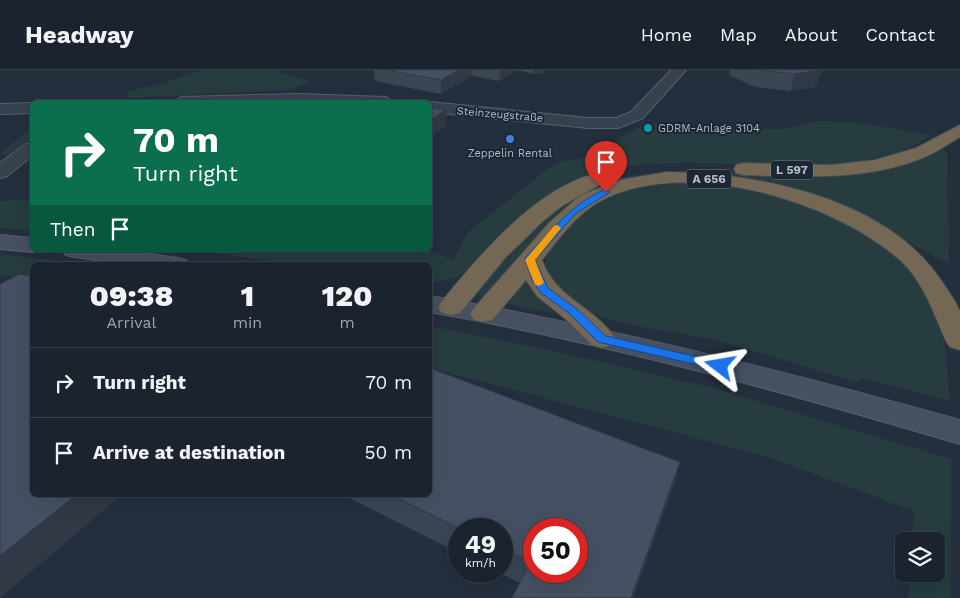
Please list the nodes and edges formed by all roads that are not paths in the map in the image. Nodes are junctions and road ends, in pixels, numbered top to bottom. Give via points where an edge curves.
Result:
1 (679, 70) edge
2 (258, 100) edge
3 (327, 100) edge
4 (432, 107) edge
5 (30, 108) edge
6 (0, 109) edge
7 (960, 130) edge
8 (30, 150) edge
9 (0, 172) edge
10 (0, 242) edge
11 (30, 245) edge
12 (88, 252) edge
13 (530, 260) junction
14 (157, 262) edge
15 (441, 306) edge
16 (483, 314) junction
17 (602, 339) junction
18 (960, 341) edge
19 (960, 432) edge

1 - 4 street, Steinzeugstraße via 637,115 618,123
2 - 3 street
5 - 6 street
7 - 15 highway, L 597 via 919,154 871,166 796,170 659,168 586,183 548,205
8 - 9 street
10 - 11 main road
12 - 14 main road
13 - 16 highway, A 656
13 - 17 highway via 544,291 574,312
13 - 18 highway, A 656 via 572,212 592,198 622,186 701,178 748,183 835,208 891,242 911,258 933,286
15 - 16 main road, L 597
16 - 17 main road, L 597
17 - 19 main road, L 597 via 770,379

